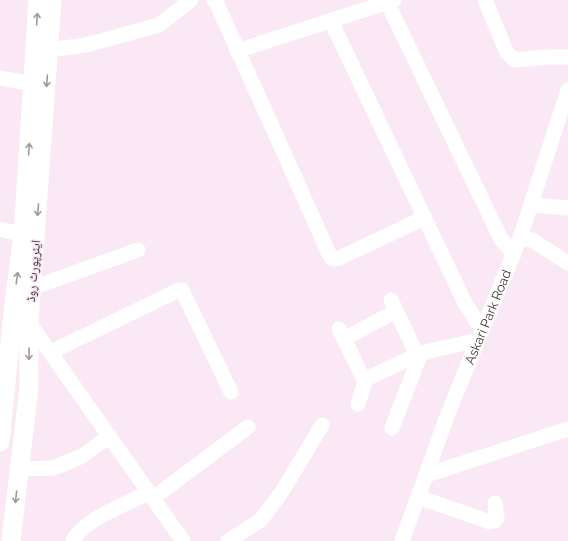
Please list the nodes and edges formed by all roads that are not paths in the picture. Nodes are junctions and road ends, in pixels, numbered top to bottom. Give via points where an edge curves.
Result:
1 (38, 0) edge
2 (52, 0) edge
3 (191, 0) edge
4 (214, 0) edge
5 (485, 0) edge
6 (390, 1) edge
7 (331, 21) junction
8 (49, 50) junction
9 (237, 51) junction
10 (568, 57) edge
11 (0, 78) edge
12 (33, 84) junction
13 (568, 90) edge
14 (531, 205) junction
15 (568, 208) edge
16 (424, 218) junction
17 (0, 229) edge
18 (23, 235) junction
19 (520, 238) junction
20 (138, 250) dead end
21 (514, 254) junction
22 (568, 263) edge
23 (32, 288) junction
24 (14, 302) junction
25 (29, 321) junction
26 (480, 335) junction
27 (51, 352) junction
28 (419, 354) junction
29 (4, 366) edge
30 (364, 380) junction
31 (231, 392) dead end
32 (358, 404) dead end
33 (322, 425) dead end
34 (248, 427) dead end
35 (392, 428) dead end
36 (568, 429) edge
37 (0, 433) edge
38 (110, 436) junction
39 (19, 469) junction
40 (426, 475) junction
41 (151, 496) junction
42 (418, 497) junction
43 (495, 503) dead end
44 (11, 541) edge
45 (73, 541) edge
46 (184, 541) edge
47 (228, 541) edge
48 (402, 541) edge

12 -> 1 main road, ایئرپورٹ روڈ
2 - 8 main road, ایئرپورٹ روڈ
3 - 8 street via 159,25 86,45
4 - 9 street
5 - 10 street via 507,53 515,60
6 - 7 street
6 - 21 street via 501,239
7 - 9 street
7 - 16 street
8 -> 23 main road, ایئرپورٹ روڈ
9 - 16 street via 331,258 337,259
11 - 12 street
18 -> 12 main road, ایئرپورٹ روڈ
13 - 14 street, Askari Park Road
14 - 15 street
14 - 19 street, Askari Park Road
16 - 26 street
17 - 18 street
24 -> 18 main road, ایئرپورٹ روڈ
19 - 21 street, Askari Park Road
19 - 22 street via 532,240
20 - 23 street
21 - 26 street, Askari Park Road
23 - 25 main road, ایئرپورٹ روڈ
24 - 25 street
24 - 29 main road, ایئرپورٹ روڈ
25 - 27 street
25 -> 39 main road, ایئرپورٹ روڈ via 28,387
26 - 28 street
26 - 40 street, Askari Park Road
27 - 31 street via 182,290
27 - 38 street
28 - 30 street
28 - 30 street via 394,306 342,334
28 - 35 street
29 - 37 main road, ایئرپورٹ روڈ
30 - 32 street
33 - 47 street via 261,520
34 - 41 street
36 - 40 street
38 - 39 street via 82,456 54,468
38 - 41 street
39 -> 44 main road, ایئرپورٹ روڈ
40 - 42 street, Askari Park Road
41 - 45 street via 96,520 79,532
41 - 46 street
42 - 43 street via 490,522 497,518
42 - 48 street, Askari Park Road

